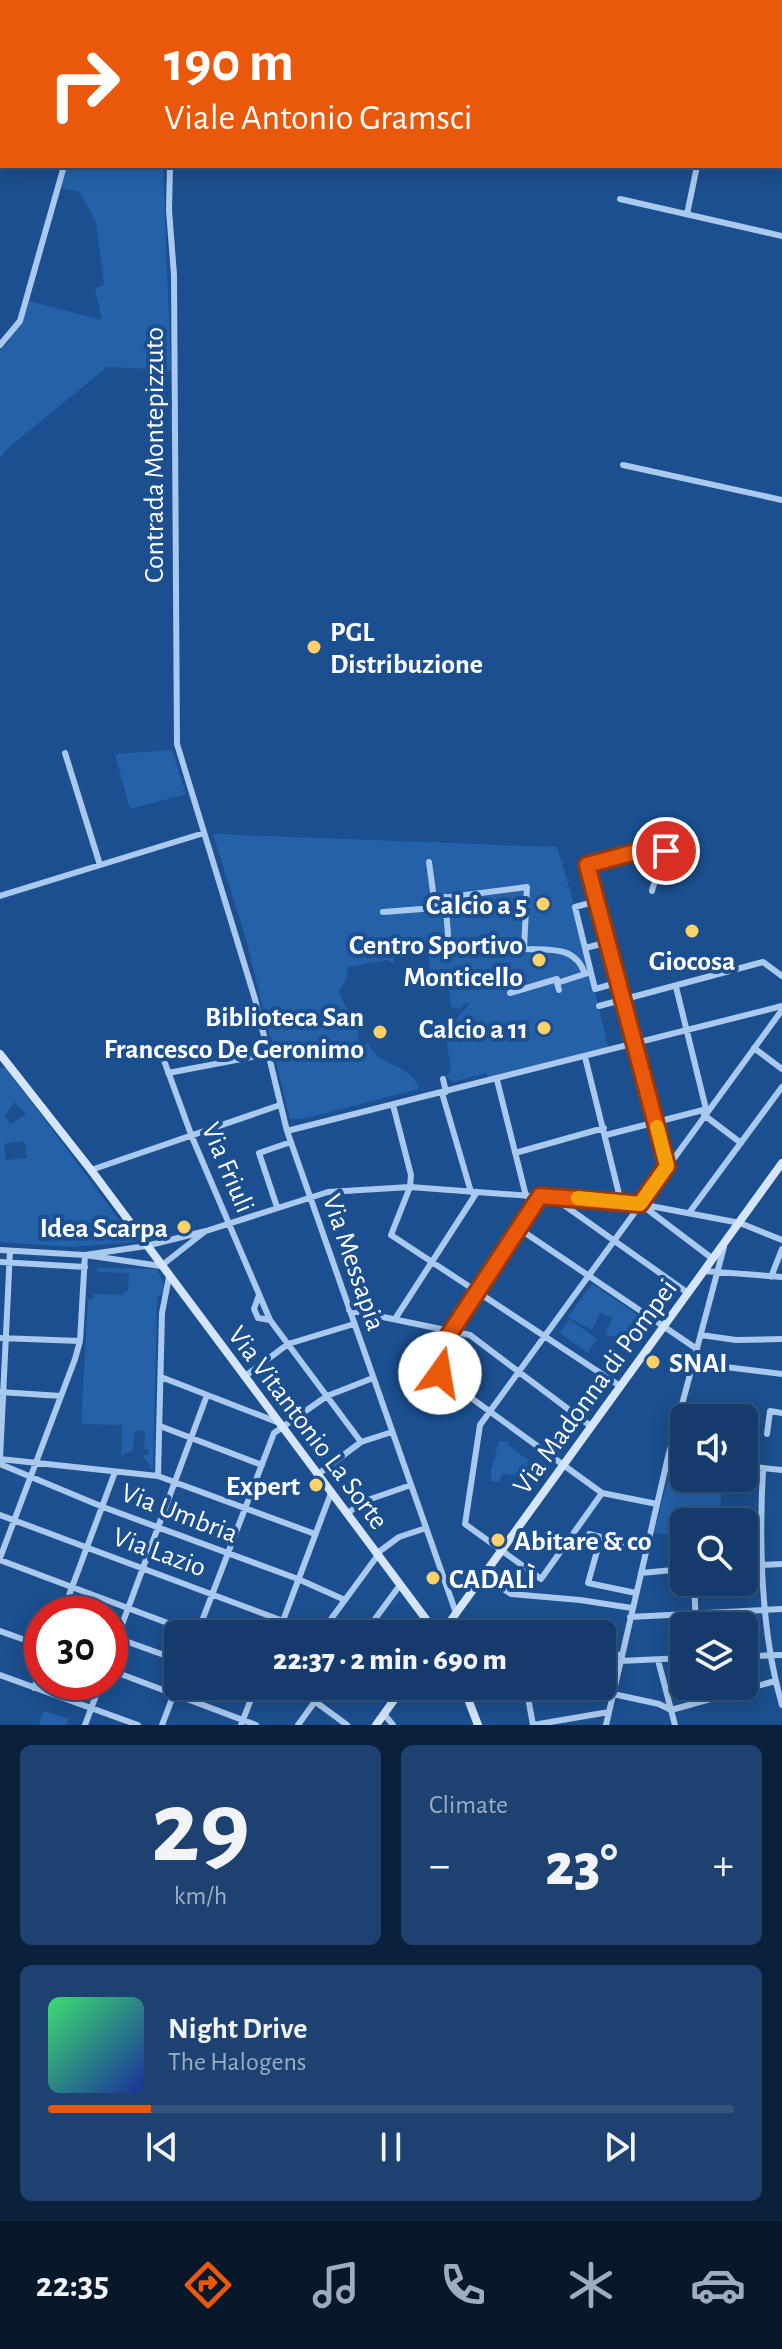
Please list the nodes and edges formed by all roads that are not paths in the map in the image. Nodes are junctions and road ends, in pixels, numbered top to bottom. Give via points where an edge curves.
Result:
1 (63, 168) edge
2 (170, 168) edge
3 (697, 168) edge
4 (620, 199) dead end
5 (687, 214) junction
6 (782, 236) edge
7 (0, 345) edge
8 (623, 465) dead end
9 (782, 500) edge
10 (65, 753) dead end
11 (204, 833) junction
12 (429, 862) dead end
13 (100, 865) junction
14 (652, 891) dead end
15 (0, 896) edge
16 (445, 897) junction
17 (434, 899) junction
18 (597, 901) junction
19 (383, 912) dead end
20 (448, 935) dead end
21 (609, 942) junction
22 (585, 948) junction
23 (588, 973) junction
24 (782, 976) edge
25 (620, 982) junction
26 (676, 987) junction
27 (510, 993) dead end
28 (625, 1000) junction
29 (599, 1006) dead end
30 (782, 1008) edge
31 (687, 1031) junction
32 (637, 1044) junction
33 (754, 1048) junction
34 (268, 1054) junction
35 (162, 1055) dead end
36 (585, 1057) junction
37 (2, 1059) edge
38 (782, 1069) edge
39 (168, 1073) junction
40 (443, 1079) dead end
41 (497, 1080) junction
42 (782, 1087) edge
43 (444, 1093) junction
44 (280, 1105) junction
45 (393, 1105) junction
46 (706, 1111) junction
47 (656, 1122) junction
48 (287, 1131) junction
49 (605, 1132) junction
50 (192, 1137) junction
51 (291, 1142) junction
52 (741, 1143) junction
53 (515, 1153) junction
54 (782, 1163) edge
55 (667, 1166) junction
56 (91, 1170) junction
57 (410, 1187) junction
58 (474, 1192) junction
59 (526, 1196) junction
60 (540, 1196) junction
61 (551, 1196) junction
62 (309, 1197) junction
63 (621, 1202) junction
64 (640, 1204) junction
65 (277, 1207) junction
66 (689, 1213) junction
67 (229, 1223) junction
68 (740, 1223) junction
69 (518, 1228) junction
70 (206, 1231) junction
71 (782, 1240) edge
72 (614, 1241) junction
73 (146, 1246) junction
74 (782, 1249) edge
75 (0, 1250) edge
76 (10, 1251) junction
77 (85, 1255) junction
78 (0, 1262) edge
79 (433, 1262) junction
80 (9, 1263) junction
81 (161, 1266) junction
82 (715, 1266) junction
83 (85, 1267) junction
84 (590, 1275) junction
85 (169, 1277) junction
86 (771, 1277) junction
87 (782, 1277) edge
88 (477, 1290) junction
89 (180, 1292) junction
90 (688, 1293) junction
91 (164, 1303) junction
92 (349, 1310) junction
93 (395, 1319) junction
94 (354, 1324) junction
95 (664, 1326) junction
96 (452, 1330) junction
97 (701, 1335) junction
98 (547, 1336) junction
99 (2, 1338) edge
100 (782, 1339) edge
101 (80, 1341) junction
102 (288, 1344) junction
103 (697, 1349) junction
104 (693, 1363) junction
105 (518, 1374) junction
106 (782, 1374) edge
107 (161, 1377) junction
108 (244, 1377) junction
109 (373, 1378) junction
110 (620, 1386) junction
111 (1, 1392) edge
112 (207, 1395) junction
113 (61, 1396) junction
114 (327, 1396) junction
115 (260, 1399) junction
116 (245, 1410) junction
117 (490, 1413) junction
118 (782, 1413) edge
119 (279, 1424) junction
120 (160, 1426) junction
121 (592, 1427) junction
122 (392, 1432) junction
123 (767, 1434) dead end
124 (191, 1437) junction
125 (361, 1442) junction
126 (668, 1457) joint
127 (0, 1461) edge
128 (35, 1463) junction
129 (262, 1465) junction
130 (564, 1466) junction
131 (758, 1467) edge
132 (763, 1468) junction
133 (782, 1470) edge
134 (115, 1472) junction
135 (317, 1475) junction
136 (158, 1476) junction
137 (30, 1478) junction
138 (175, 1481) junction
139 (411, 1485) junction
140 (331, 1493) junction
141 (602, 1493) junction
142 (657, 1504) junction
143 (103, 1507) junction
144 (246, 1507) junction
145 (347, 1514) junction
146 (0, 1515) edge
147 (14, 1520) junction
148 (158, 1528) junction
149 (426, 1528) junction
150 (315, 1534) junction
151 (589, 1534) dead end
152 (601, 1537) junction
153 (87, 1547) junction
154 (646, 1548) junction
155 (502, 1551) junction
156 (228, 1554) junction
157 (377, 1554) junction
158 (0, 1559) edge
159 (782, 1564) edge
160 (758, 1565) edge
161 (764, 1565) junction
162 (143, 1568) junction
163 (670, 1570) edge
164 (641, 1573) junction
165 (484, 1576) junction
166 (298, 1579) junction
167 (541, 1579) junction
168 (400, 1585) junction
169 (72, 1587) junction
170 (636, 1593) junction
171 (212, 1594) junction
172 (69, 1596) edge
173 (96, 1596) edge
174 (539, 1597) junction
175 (345, 1600) junction
176 (128, 1608) joint
177 (632, 1608) junction
178 (766, 1609) junction
179 (782, 1609) edge
180 (724, 1612) edge
181 (456, 1613) junction
182 (670, 1615) edge
183 (630, 1617) junction
184 (202, 1620) edge
185 (280, 1620) edge
186 (283, 1620) edge
187 (330, 1620) edge
188 (374, 1620) edge
189 (428, 1620) edge
190 (450, 1620) edge
191 (164, 1622) edge
192 (0, 1631) edge
193 (24, 1640) edge
194 (128, 1642) edge
195 (164, 1655) edge
196 (758, 1655) edge
197 (769, 1655) junction
198 (782, 1655) edge
199 (616, 1657) edge
200 (621, 1658) junction
201 (670, 1659) edge
202 (658, 1660) junction
203 (0, 1675) edge
204 (128, 1677) edge
205 (616, 1680) edge
206 (775, 1681) junction
207 (24, 1684) edge
208 (164, 1690) edge
209 (616, 1695) edge
210 (68, 1700) edge
211 (94, 1700) edge
212 (172, 1700) edge
213 (188, 1700) edge
214 (251, 1700) edge
215 (390, 1700) edge
216 (468, 1700) edge
217 (529, 1700) edge
218 (612, 1700) edge
219 (315, 1701) joint
220 (393, 1702) joint
221 (782, 1705) edge
222 (91, 1708) junction
223 (671, 1710) junction
224 (609, 1712) junction
225 (384, 1714) junction
226 (242, 1723) edge
227 (85, 1725) edge
228 (138, 1725) edge
229 (162, 1725) edge
230 (256, 1725) edge
231 (298, 1725) edge
232 (347, 1725) edge
233 (376, 1725) edge
234 (393, 1725) edge
235 (478, 1725) edge
236 (533, 1725) edge
237 (606, 1725) edge
238 (675, 1725) edge

1 - 7 street via 20,321
2 - 11 street, Contrada Montepizzuto via 177,744
3 - 5 street
4 - 5 street
5 - 6 street
8 - 9 street
10 - 13 street
11 - 13 street
11 - 34 street, Via Messapia
12 - 17 street
13 - 15 street
14 - 18 street via 668,858 658,846 587,865
16 - 17 street
16 - 20 street
16 - 23 street via 527,887 524,949 569,953
17 - 19 street via 435,908
18 - 21 street
18 - 22 street via 575,907
21 - 22 street
21 - 25 street
22 - 23 street
23 - 25 street via 595,989
23 - 27 street via 558,987 557,979
24 - 26 street via 763,962
25 - 28 street
26 - 28 street
26 - 31 street
28 - 29 street
28 - 32 street
30 - 31 street
30 - 33 street
31 - 32 street
31 - 46 street
32 - 36 street
32 - 47 street
33 - 38 street
33 - 46 street
34 - 39 street
34 - 44 street, Via Messapia
35 - 39 street, Via Friuli
36 - 41 street
36 - 49 street
37 - 56 street, Via Vitantonio La Sorte
39 - 50 street, Via Friuli
40 - 43 street
41 - 43 street
41 - 53 street
42 - 52 street
43 - 45 street
43 - 58 street
44 - 48 street, Via Messapia
44 - 50 street
45 - 48 street
45 - 57 street
46 - 47 street
46 - 52 street
46 - 55 street
47 - 49 street
47 - 55 street
48 - 51 street, Via Messapia
49 - 53 street
49 - 63 street
50 - 56 street
50 - 67 street, Via Friuli
51 - 62 street, Via Messapia
51 - 65 street via 259,1153
52 - 66 street
53 - 59 street
54 - 68 street, Via Madonna di Pompei
55 - 64 street
56 - 73 street, Via Vitantonio La Sorte
57 - 58 street
57 - 62 street
57 - 79 street via 391,1235
58 - 59 street
58 - 79 street
59 - 60 street
60 - 61 street
60 - 69 street
61 - 63 street
61 - 72 street
62 - 65 street
62 - 92 street, Via Messapia
63 - 64 street
64 - 66 street
64 - 72 street
64 - 82 street
65 - 67 street
66 - 68 street
67 - 70 street
67 - 102 street, Via Friuli via 270,1320
68 - 71 street
68 - 82 street, Via Madonna di Pompei
69 - 84 street
69 - 88 street
70 - 73 street
70 - 81 street
72 - 84 street
72 - 90 street
73 - 77 street
73 - 81 street, Via Vitantonio La Sorte
74 - 86 street
75 - 76 street
76 - 77 street
76 - 80 street
77 - 81 street
77 - 83 street
78 - 80 street
79 - 88 street
79 - 93 street
80 - 83 street
80 - 99 street
81 - 85 street, Via Vitantonio La Sorte
82 - 86 street
82 - 90 street, Via Madonna di Pompei via 704,1271
82 - 97 street
83 - 101 street
84 - 95 street
84 - 98 street
85 - 89 street, Via Vitantonio La Sorte
85 - 91 street
86 - 87 street
88 - 96 street
88 - 98 street
89 - 91 street
89 - 108 street, Via Vitantonio La Sorte
90 - 95 street, Via Madonna di Pompei
91 - 107 street
92 - 93 street
92 - 94 street, Via Messapia
93 - 96 street
94 - 102 street
94 - 109 street, Via Messapia
95 - 103 street
95 - 110 street, Via Madonna di Pompei
96 - 105 street via 470,1335
96 - 117 street via 443,1349 441,1376
97 - 100 street
97 - 103 street
98 - 105 street
98 - 110 street
99 - 101 street
99 - 111 street
101 - 113 street
102 - 108 street
102 - 114 street, Via Friuli
103 - 104 street
104 - 106 street
104 - 126 street
105 - 117 street
105 - 121 street
107 - 112 street
107 - 120 street
108 - 115 street, Via Vitantonio La Sorte
109 - 114 street
109 - 122 street, Via Messapia
110 - 121 street, Via Madonna di Pompei
111 - 113 street
111 - 127 street
112 - 116 street
112 - 124 street
113 - 128 street
114 - 119 street
114 - 125 street, Via Friuli
115 - 116 street
115 - 119 street, Via Vitantonio La Sorte
116 - 119 street
117 - 130 street
117 - 155 street via 476,1441 465,1524
118 - 123 street via 770,1411
119 - 129 street
119 - 135 street, Via Vitantonio La Sorte
120 - 124 street
120 - 136 street
121 - 130 street, Via Madonna di Pompei
122 - 125 street
122 - 139 street, Via Messapia
124 - 129 street
124 - 138 street
125 - 135 street
126 - 142 street
127 - 128 street
127 - 137 street, Via Umbria
128 - 134 street
128 - 137 street
129 - 144 street
130 - 141 street
130 - 155 street, Via Madonna di Pompei
131 - 132 street
132 - 133 street
132 - 161 street
134 - 136 street
134 - 143 street
135 - 140 street, Via Vitantonio La Sorte
136 - 138 street
137 - 143 street, Via Umbria
137 - 147 street
138 - 144 street
138 - 148 street
139 - 145 street via 362,1502
139 - 149 street, Via Messapia
140 - 145 street, Via Vitantonio La Sorte
140 - 150 street
141 - 142 street
141 - 167 street
142 - 154 street
143 - 148 street, Via Umbria
143 - 153 street
144 - 150 street
144 - 156 street
145 - 157 street, Via Vitantonio La Sorte
146 - 147 street, Via Lazio
147 - 153 street, Via Lazio
147 - 158 street
148 - 156 street, Via Umbria
148 - 162 street
149 - 157 street via 399,1537
149 - 181 street, Via Messapia
150 - 166 street
151 - 152 street
152 - 154 street
152 - 170 street via 588,1583
153 - 162 street, Via Lazio
153 - 169 street
154 - 164 street
155 - 165 street, Via Madonna di Pompei
155 - 167 street
156 - 166 street, Via Umbria
156 - 171 street
157 - 168 street, Via Vitantonio La Sorte
157 - 175 street
158 - 169 street
159 - 161 street
160 - 161 street
161 - 178 street
162 - 171 street, Via Lazio
162 - 176 street
163 - 164 street
164 - 170 street
165 - 174 street via 507,1593
165 - 181 street, Via Madonna di Pompei
166 - 175 street, Via Umbria
166 - 186 street
167 - 174 street
168 - 188 street
168 - 189 street, Via Vitantonio La Sorte
169 - 172 street
169 - 173 street
170 - 177 street
171 - 184 street
171 - 185 street, Via Lazio
174 - 177 street
175 - 187 street
176 - 191 street
177 - 183 street
178 - 179 street
178 - 180 street
178 - 197 street
181 - 190 street, Via Madonna di Pompei
182 - 183 street
183 - 200 street
192 - 193 street
194 - 195 street
196 - 197 street
197 - 198 street
197 - 206 street
199 - 200 street
200 - 202 street
200 - 205 street
201 - 202 street
202 - 223 street
203 - 207 street
204 - 208 street
206 - 221 street
206 - 223 street
209 - 223 street
210 - 222 street
211 - 222 street
212 - 229 street
213 - 226 street
214 - 226 street
215 - 220 street
216 - 235 street
217 - 236 street
218 - 224 street
219 - 231 street
219 - 232 street
220 - 225 street
222 - 227 street
222 - 228 street
223 - 238 street
224 - 236 street
224 - 237 street
225 - 233 street
225 - 234 street
226 - 230 street

